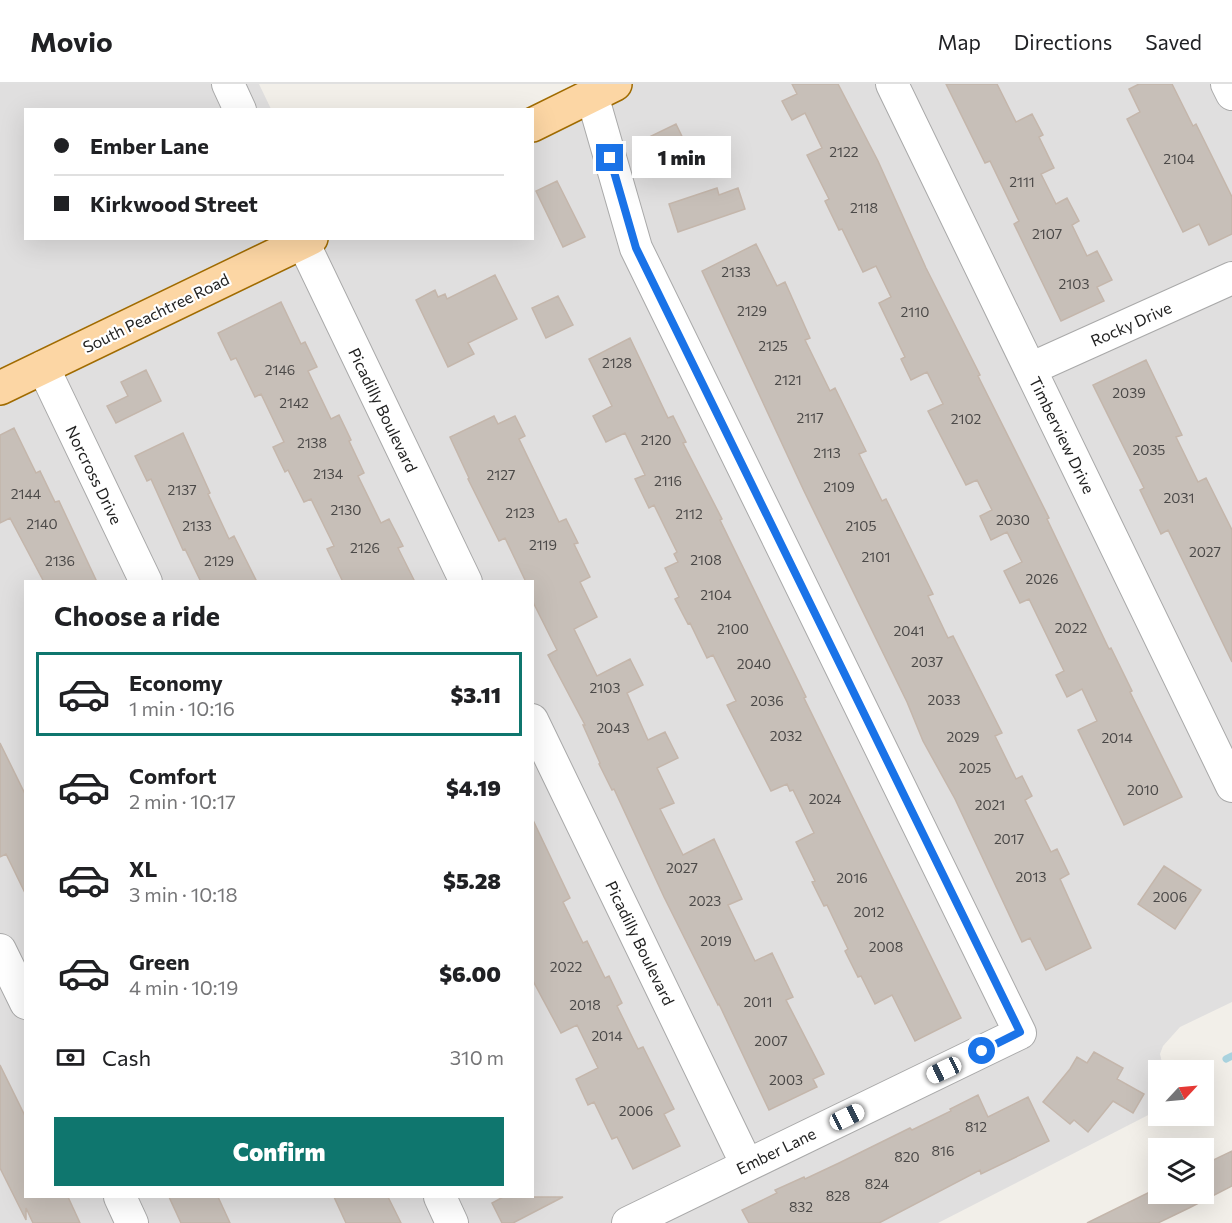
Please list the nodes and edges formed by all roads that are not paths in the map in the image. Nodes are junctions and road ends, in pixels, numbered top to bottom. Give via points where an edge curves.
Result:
1 (228, 84) edge
2 (892, 84) edge
3 (1227, 84) edge
4 (604, 89) edge
5 (1232, 94) edge
6 (239, 108) edge
7 (534, 124) edge
8 (305, 240) edge
9 (1232, 278) edge
10 (43, 367) junction
11 (1030, 369) junction
12 (0, 387) edge
13 (145, 580) edge
14 (465, 580) edge
15 (534, 724) edge
16 (1232, 786) edge
17 (0, 950) edge
18 (24, 998) edge
19 (747, 1165) junction
20 (120, 1198) edge
21 (440, 1198) edge
22 (132, 1223) edge
23 (452, 1223) edge
24 (628, 1223) edge

1 - 6 street
2 - 11 street, Timberview Drive
3 - 5 street
4 - 7 main road
4 - 19 street, Ember Lane via 636,248 1020,1032
8 - 10 main road, South Peachtree Road
8 - 14 street, Picadilly Boulevard
9 - 11 street, Rocky Drive
10 - 12 main road, South Peachtree Road
10 - 13 street, Norcross Drive
11 - 16 street, Timberview Drive
15 - 19 street, Picadilly Boulevard
17 - 18 street
19 - 24 street, Ember Lane
20 - 22 street
21 - 23 street

